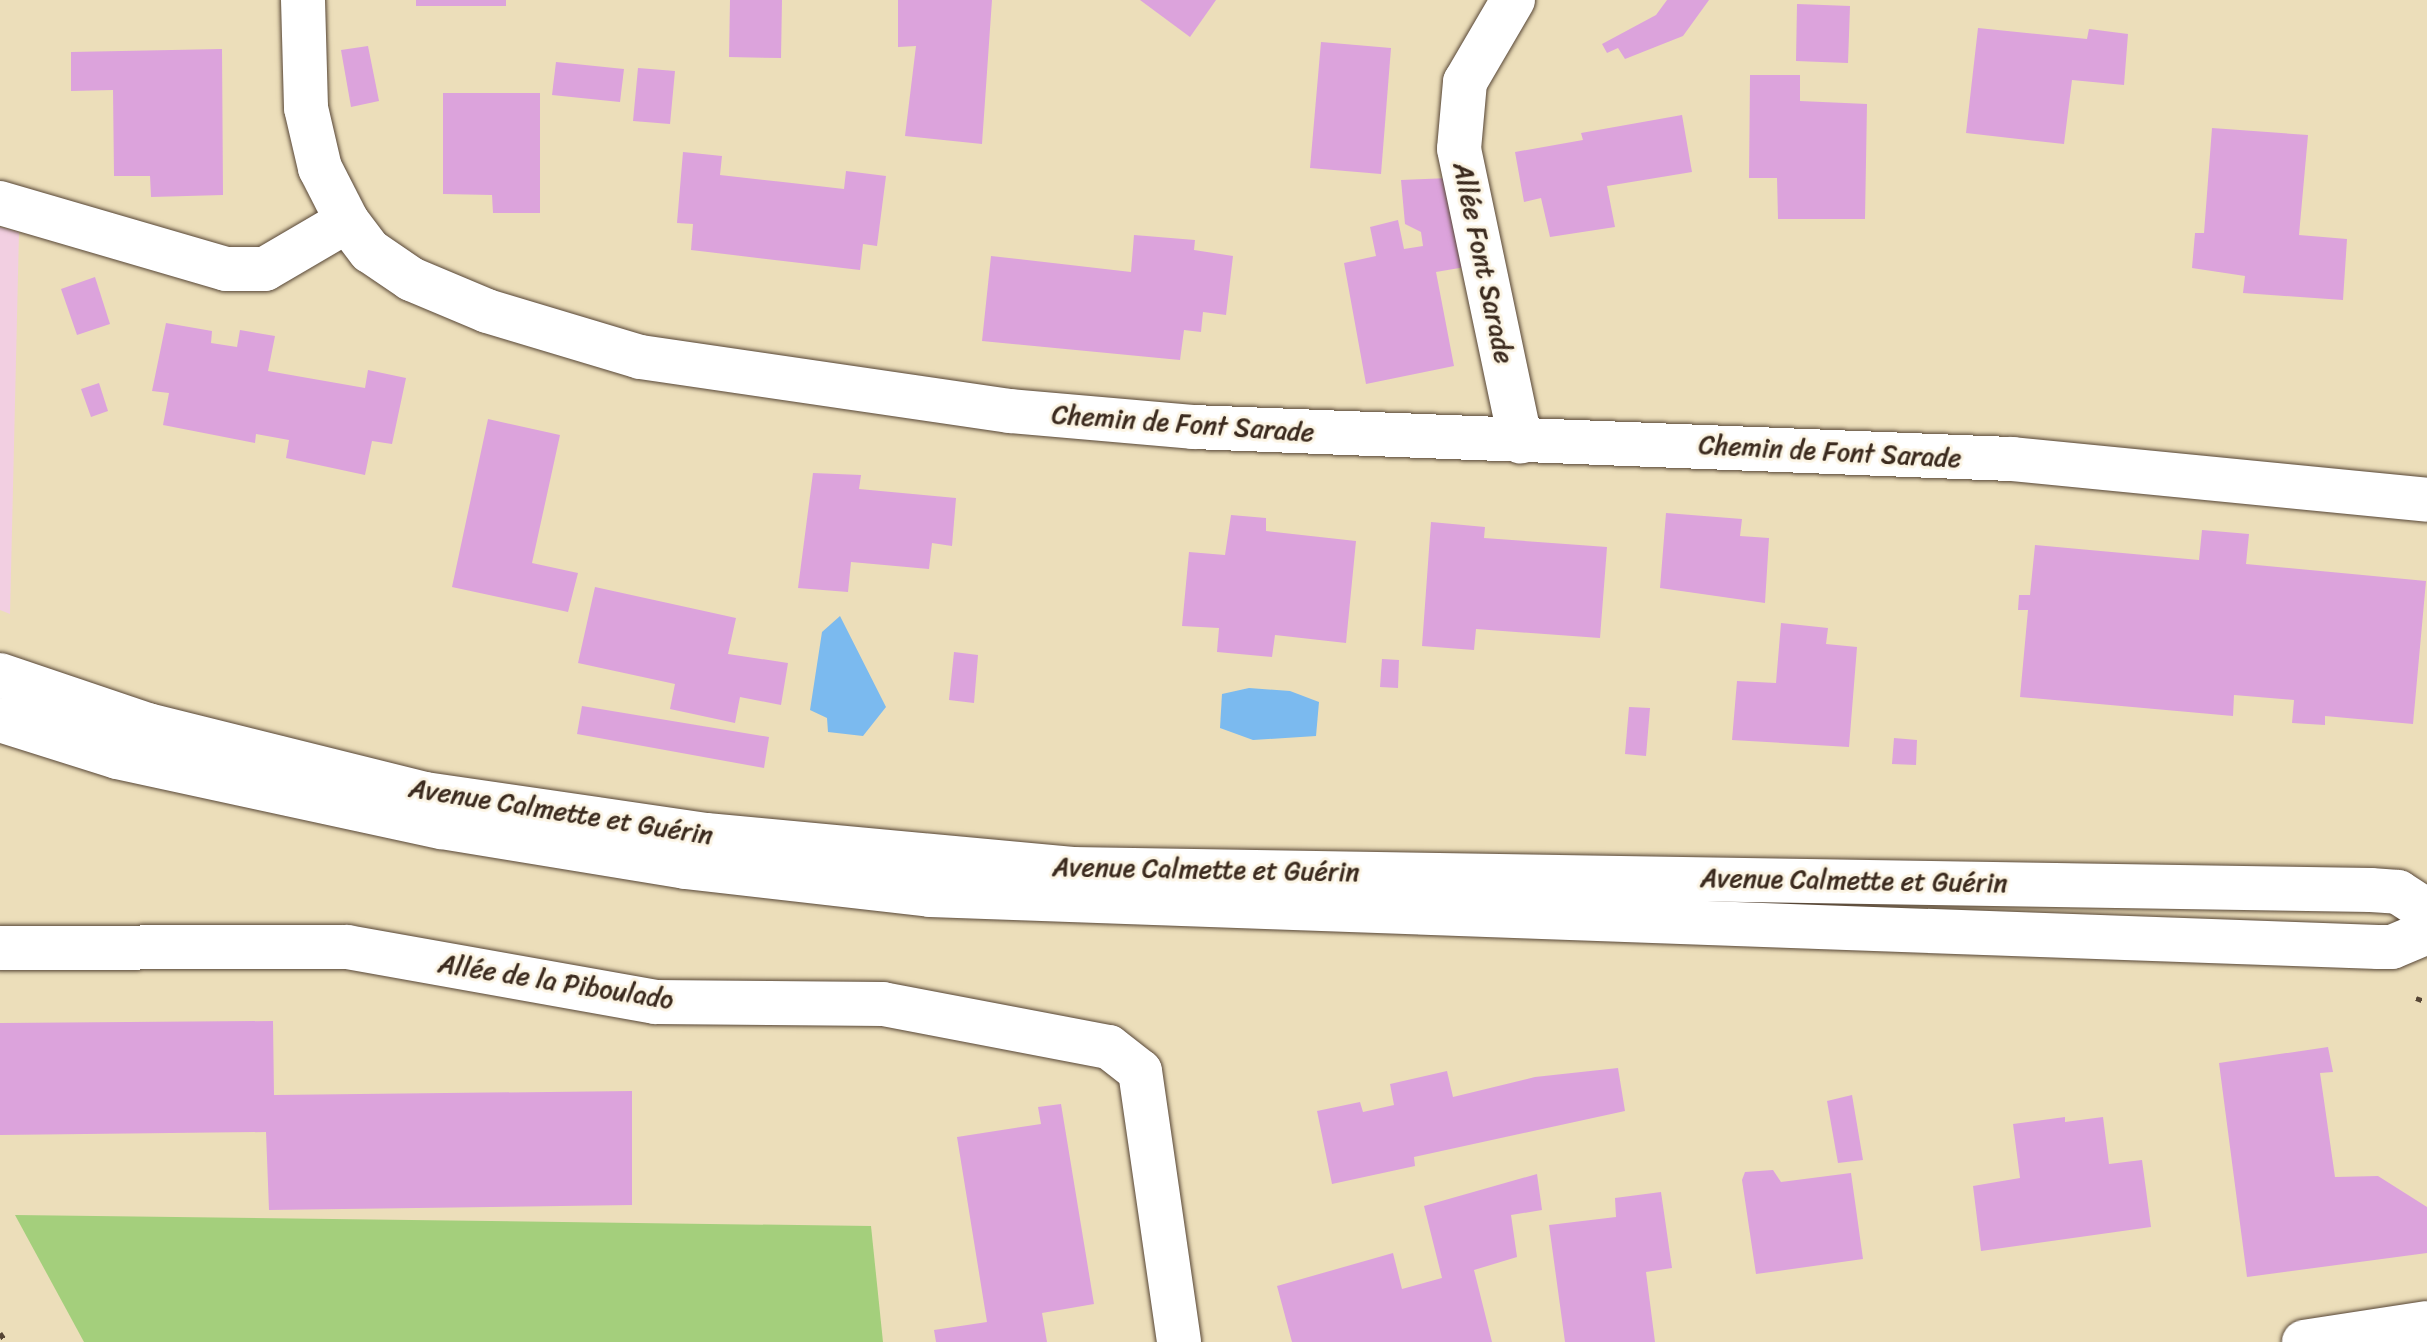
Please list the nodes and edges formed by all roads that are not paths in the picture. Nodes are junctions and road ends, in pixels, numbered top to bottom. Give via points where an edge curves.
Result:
1 (303, 0) edge
2 (1513, 0) edge
3 (0, 203) edge
4 (347, 221) junction
5 (1521, 442) junction
6 (2427, 500) edge
7 (0, 675) edge
8 (0, 720) edge
9 (2427, 911) edge
10 (2427, 932) edge
11 (0, 948) edge
12 (2427, 1323) edge
13 (1179, 1342) edge
14 (2304, 1342) edge

1 - 4 main road, Chemin de Font Sarade via 306,108 320,168
2 - 5 main road, Allée Font Sarade via 1465,82 1459,149
3 - 4 main road via 226,269 265,269
4 - 5 main road, Chemin de Font Sarade via 370,251 411,279 487,311 640,357 1010,411 1241,430
5 - 6 main road, Chemin de Font Sarade via 2012,459
7 - 9 main road, Avenue Calmette et Guérin via 148,725 425,794 706,835 1072,869 2371,890 2398,892
8 - 10 main road, Avenue Calmette et Guérin via 117,757 442,827 685,867 930,895 2378,947 2392,947
11 - 13 main road, Allée de la Piboulado via 347,947 655,1002 883,1004 1109,1047 1140,1071
12 - 14 main road

